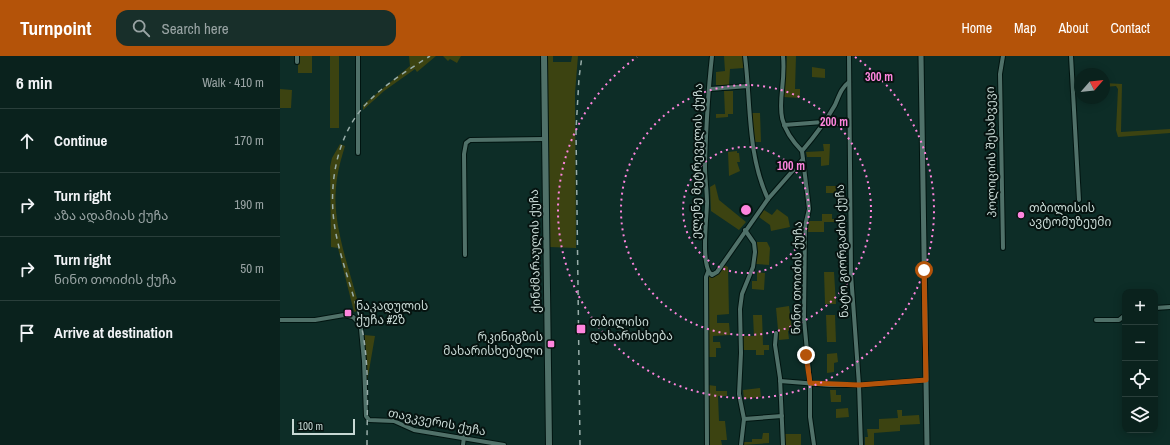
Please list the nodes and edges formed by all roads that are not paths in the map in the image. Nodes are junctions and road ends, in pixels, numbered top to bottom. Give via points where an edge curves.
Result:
1 (297, 56) edge
2 (358, 56) edge
3 (544, 56) edge
4 (712, 56) edge
5 (745, 56) edge
6 (784, 56) edge
7 (849, 56) edge
8 (921, 56) edge
9 (1003, 56) edge
10 (1070, 56) edge
11 (297, 62) dead end
12 (849, 82) junction
13 (748, 86) junction
14 (710, 89) junction
15 (823, 122) junction
16 (784, 125) junction
17 (545, 139) junction
18 (802, 151) junction
19 (358, 153) dead end
20 (803, 159) junction
21 (768, 198) junction
22 (1079, 200) dead end
23 (745, 230) junction
24 (1002, 248) dead end
25 (465, 255) dead end
26 (708, 272) junction
27 (1170, 307) edge
28 (1158, 308) edge
29 (1122, 317) edge
30 (280, 320) edge
31 (1096, 320) dead end
32 (776, 333) dead end
33 (926, 380) junction
34 (780, 381) junction
35 (810, 383) junction
36 (859, 385) junction
37 (782, 416) junction
38 (744, 419) junction
39 (464, 437) junction
40 (463, 445) edge
41 (504, 445) edge
42 (549, 445) edge
43 (707, 445) edge
44 (741, 445) edge
45 (783, 445) edge
46 (814, 445) edge
47 (861, 445) edge
48 (927, 445) edge

1 - 11 street
2 - 19 street
3 - 17 main road, ქინძმარაულის ქუჩა
4 - 14 street, ელენე მეტრეველის ქუჩა
5 - 13 street
6 - 16 street via 780,108
7 - 12 street, ნატო გიორგაძის ქუჩა
8 - 33 street
9 - 24 street, პოლიციის შესახვევი via 1000,74
10 - 22 street
12 - 15 street via 840,92
12 - 36 street, ნატო გიორგაძის ქუჩა via 851,274
13 - 14 street
13 - 21 street via 752,143 760,180
14 - 26 street, ელენე მეტრეველის ქუჩა via 705,168
15 - 16 street
15 - 18 street
16 - 18 street via 792,141
17 - 25 street via 470,140 466,143
17 - 42 main road, ქინძმარაულის ქუჩა
18 - 20 street, ნინო თოიძის ქუჩა
20 - 21 street
20 - 35 street, ნინო თოიძის ქუჩა via 809,209 805,226 804,319
21 - 23 street
23 - 26 street via 717,272 712,275
23 - 38 street via 754,243 755,252 753,267 742,294 740,310 739,394
26 - 43 street, ელენე მეტრეველის ქუჩა
27 - 28 street
29 - 31 street via 1119,320
30 - 39 street, თავკვერის ქუჩა via 320,320 344,315 353,318 361,329 367,419 394,421 414,430
32 - 34 street
33 - 36 street
33 - 48 street
34 - 35 street
34 - 37 street
35 - 36 street
35 - 46 street, ნინო თოიძის ქუჩა via 810,417
36 - 47 street, ნატო გიორგაძის ქუჩა
37 - 38 street
37 - 45 street
38 - 44 street
39 - 40 street
39 - 41 street, თავკვერის ქუჩა

